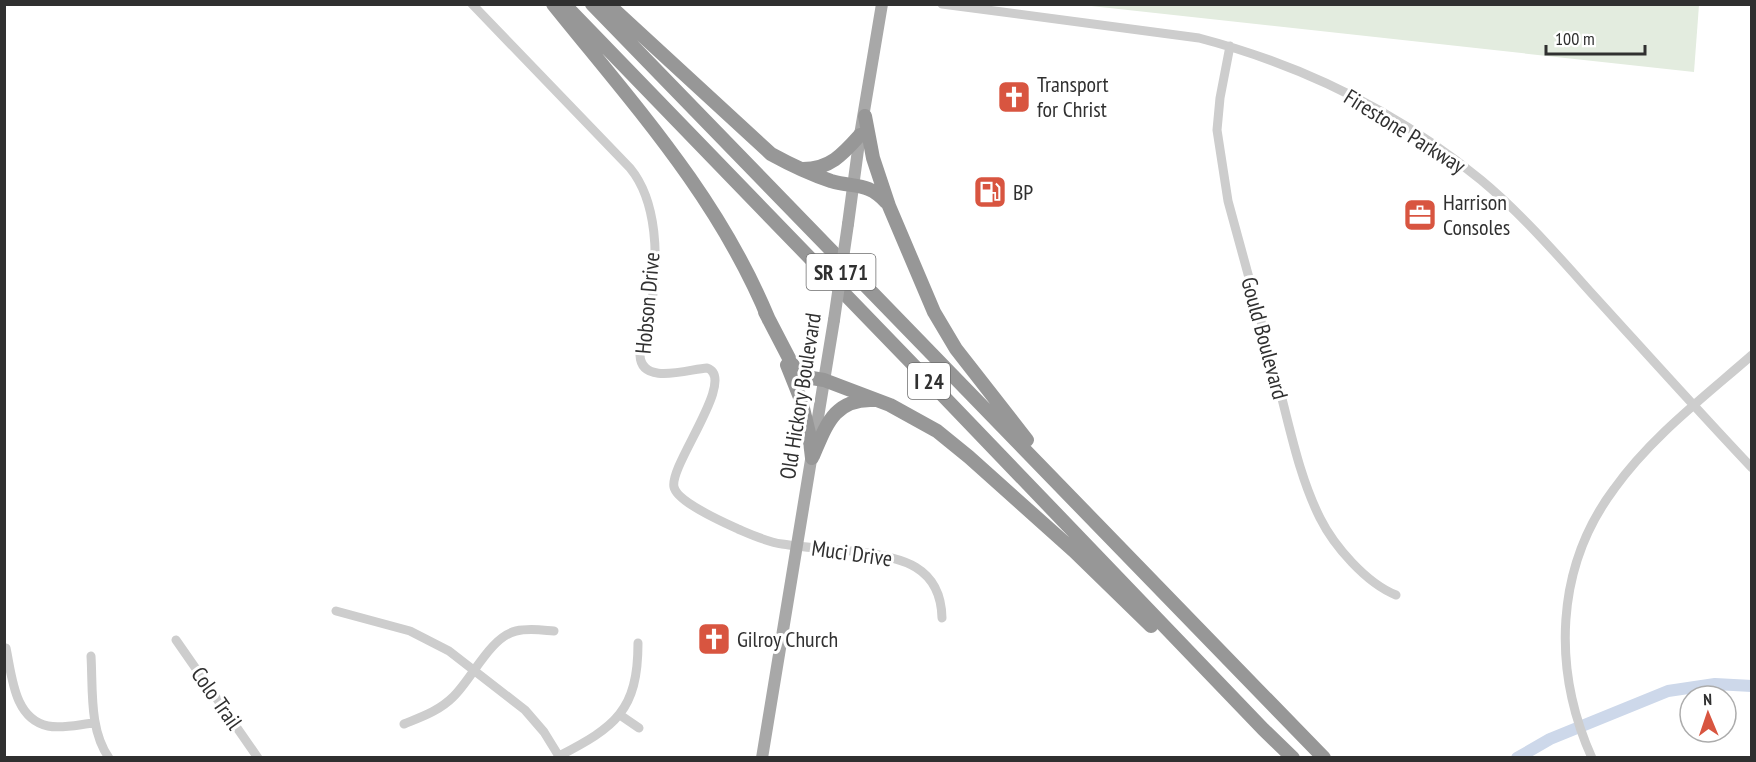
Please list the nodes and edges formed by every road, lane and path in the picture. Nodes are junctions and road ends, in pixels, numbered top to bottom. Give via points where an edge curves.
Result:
1 (472, 4) edge
2 (553, 4) edge
3 (564, 4) edge
4 (592, 4) edge
5 (608, 4) edge
6 (882, 4) edge
7 (942, 4) edge
8 (1230, 46) junction
9 (865, 116) junction
10 (860, 135) junction
11 (794, 167) junction
12 (853, 185) junction
13 (889, 206) junction
14 (765, 312) junction
15 (1752, 355) edge
16 (824, 380) junction
17 (882, 402) junction
18 (1694, 406) junction
19 (812, 458) junction
20 (1752, 468) edge
21 (1093, 520) junction
22 (798, 545) junction
23 (1396, 595) dead end
24 (336, 611) dead end
25 (942, 618) dead end
26 (554, 631) dead end
27 (176, 640) dead end
28 (638, 643) dead end
29 (6, 648) edge
30 (91, 656) dead end
31 (476, 670) junction
32 (620, 715) junction
33 (95, 723) junction
34 (404, 724) dead end
35 (639, 728) dead end
36 (1263, 729) junction
37 (559, 757) edge
38 (109, 758) edge
39 (258, 758) edge
40 (762, 758) edge
41 (1293, 758) edge
42 (1324, 758) edge
43 (1592, 758) edge

1 - 22 street, Hobson Drive via 630,168 645,192 650,205 654,274 641,364 657,373 707,368 716,374 713,393 682,461 675,489 687,502 737,528 774,542
2 - 14 highway via 693,180 730,239
3 - 36 highway, I 24
4 - 21 highway, I 24
5 - 11 highway via 750,137
6 - 9 main road, Old Hickory Boulevard / SR 171
7 - 8 street, Firestone Parkway via 1174,33
8 - 18 street, Firestone Parkway via 1332,85 1398,121 1455,160 1519,215
8 - 23 street, Gould Boulevard via 1217,130 1222,172 1300,466 1327,530 1367,577 1382,590
9 - 10 main road, Old Hickory Boulevard / SR 171
9 - 13 highway via 873,158
10 - 11 highway via 830,164 814,169
10 - 12 main road, Old Hickory Boulevard / SR 171
11 - 12 highway
12 - 13 highway via 877,192
12 - 16 main road, Old Hickory Boulevard / SR 171, bridge
13 - 21 highway via 933,312 956,349
14 - 16 highway via 797,371
14 - 19 highway via 801,400
15 - 18 street
16 - 17 highway
16 - 19 main road, Old Hickory Boulevard
17 - 19 highway via 857,401 841,409 829,420
17 - 36 highway via 924,424 969,457 1098,573 1214,688
18 - 20 street, Firestone Parkway
18 - 43 street via 1645,452 1597,514 1570,587 1564,644 1568,680 1579,726
19 - 22 main road, Old Hickory Boulevard
21 - 42 highway, I 24
22 - 25 street, Muci Drive via 884,555 914,565 935,588
22 - 40 main road, Old Hickory Boulevard
24 - 31 street via 417,634
26 - 31 street via 507,634
27 - 39 street, Colo Trail
28 - 32 street via 634,687
29 - 33 street via 17,697 29,716 51,726
30 - 33 street
31 - 34 street via 448,702
31 - 37 street via 525,710
32 - 35 street
32 - 37 street via 603,732
33 - 38 street
36 - 41 highway, I 24

